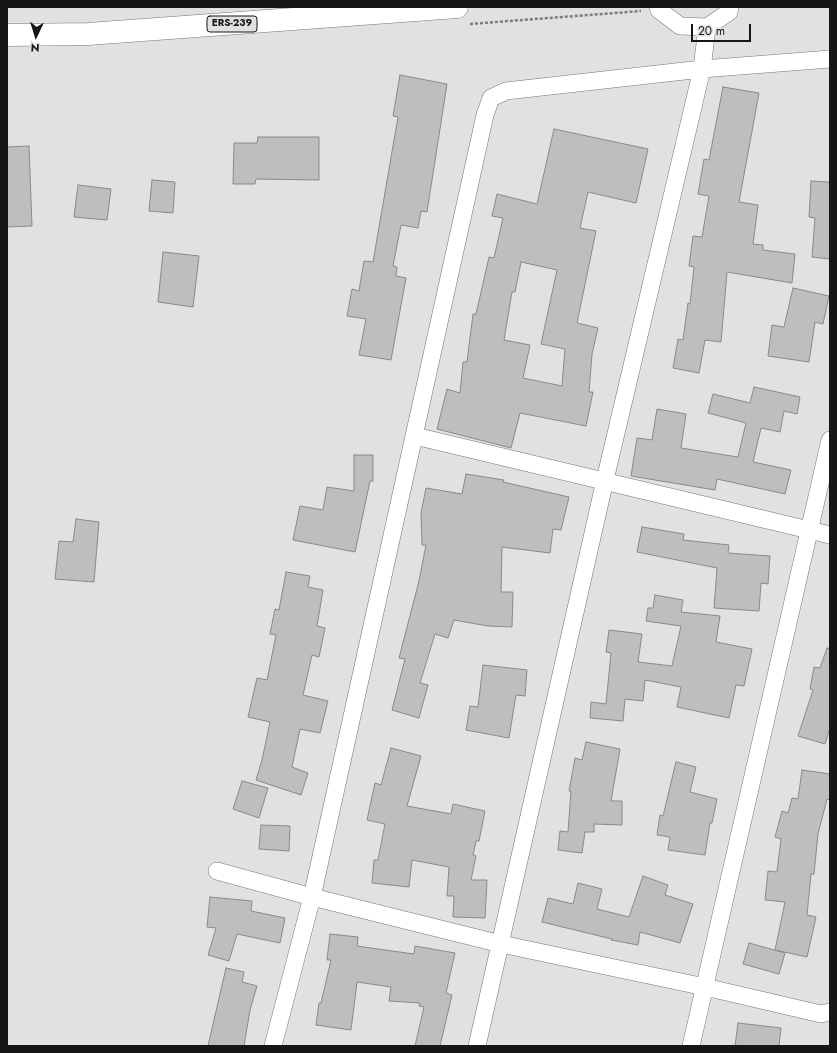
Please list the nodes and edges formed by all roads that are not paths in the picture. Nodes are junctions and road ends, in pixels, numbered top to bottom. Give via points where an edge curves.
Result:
1 (458, 7) edge
2 (658, 7) edge
3 (730, 7) edge
4 (707, 27) junction
5 (7, 35) edge
6 (830, 59) edge
7 (702, 69) junction
8 (415, 436) junction
9 (830, 440) edge
10 (605, 480) junction
11 (811, 529) junction
12 (830, 535) edge
13 (217, 871) dead end
14 (312, 897) junction
15 (501, 944) junction
16 (705, 987) junction
17 (830, 1012) edge
18 (273, 1046) edge
19 (477, 1046) edge
20 (691, 1046) edge

1 - 5 main road, ERS-239 via 88,34
2 - 4 street via 680,26
3 - 4 street via 729,12
4 - 7 street
6 - 7 street
7 - 8 street via 506,91 491,98 485,115
7 - 10 street
8 - 10 street
8 - 14 street
9 - 11 street
10 - 11 street
10 - 15 street
11 - 12 street
11 - 16 street
13 - 14 street
14 - 15 street
14 - 18 street
15 - 16 street
15 - 19 street
16 - 17 street via 821,1014
16 - 20 street

